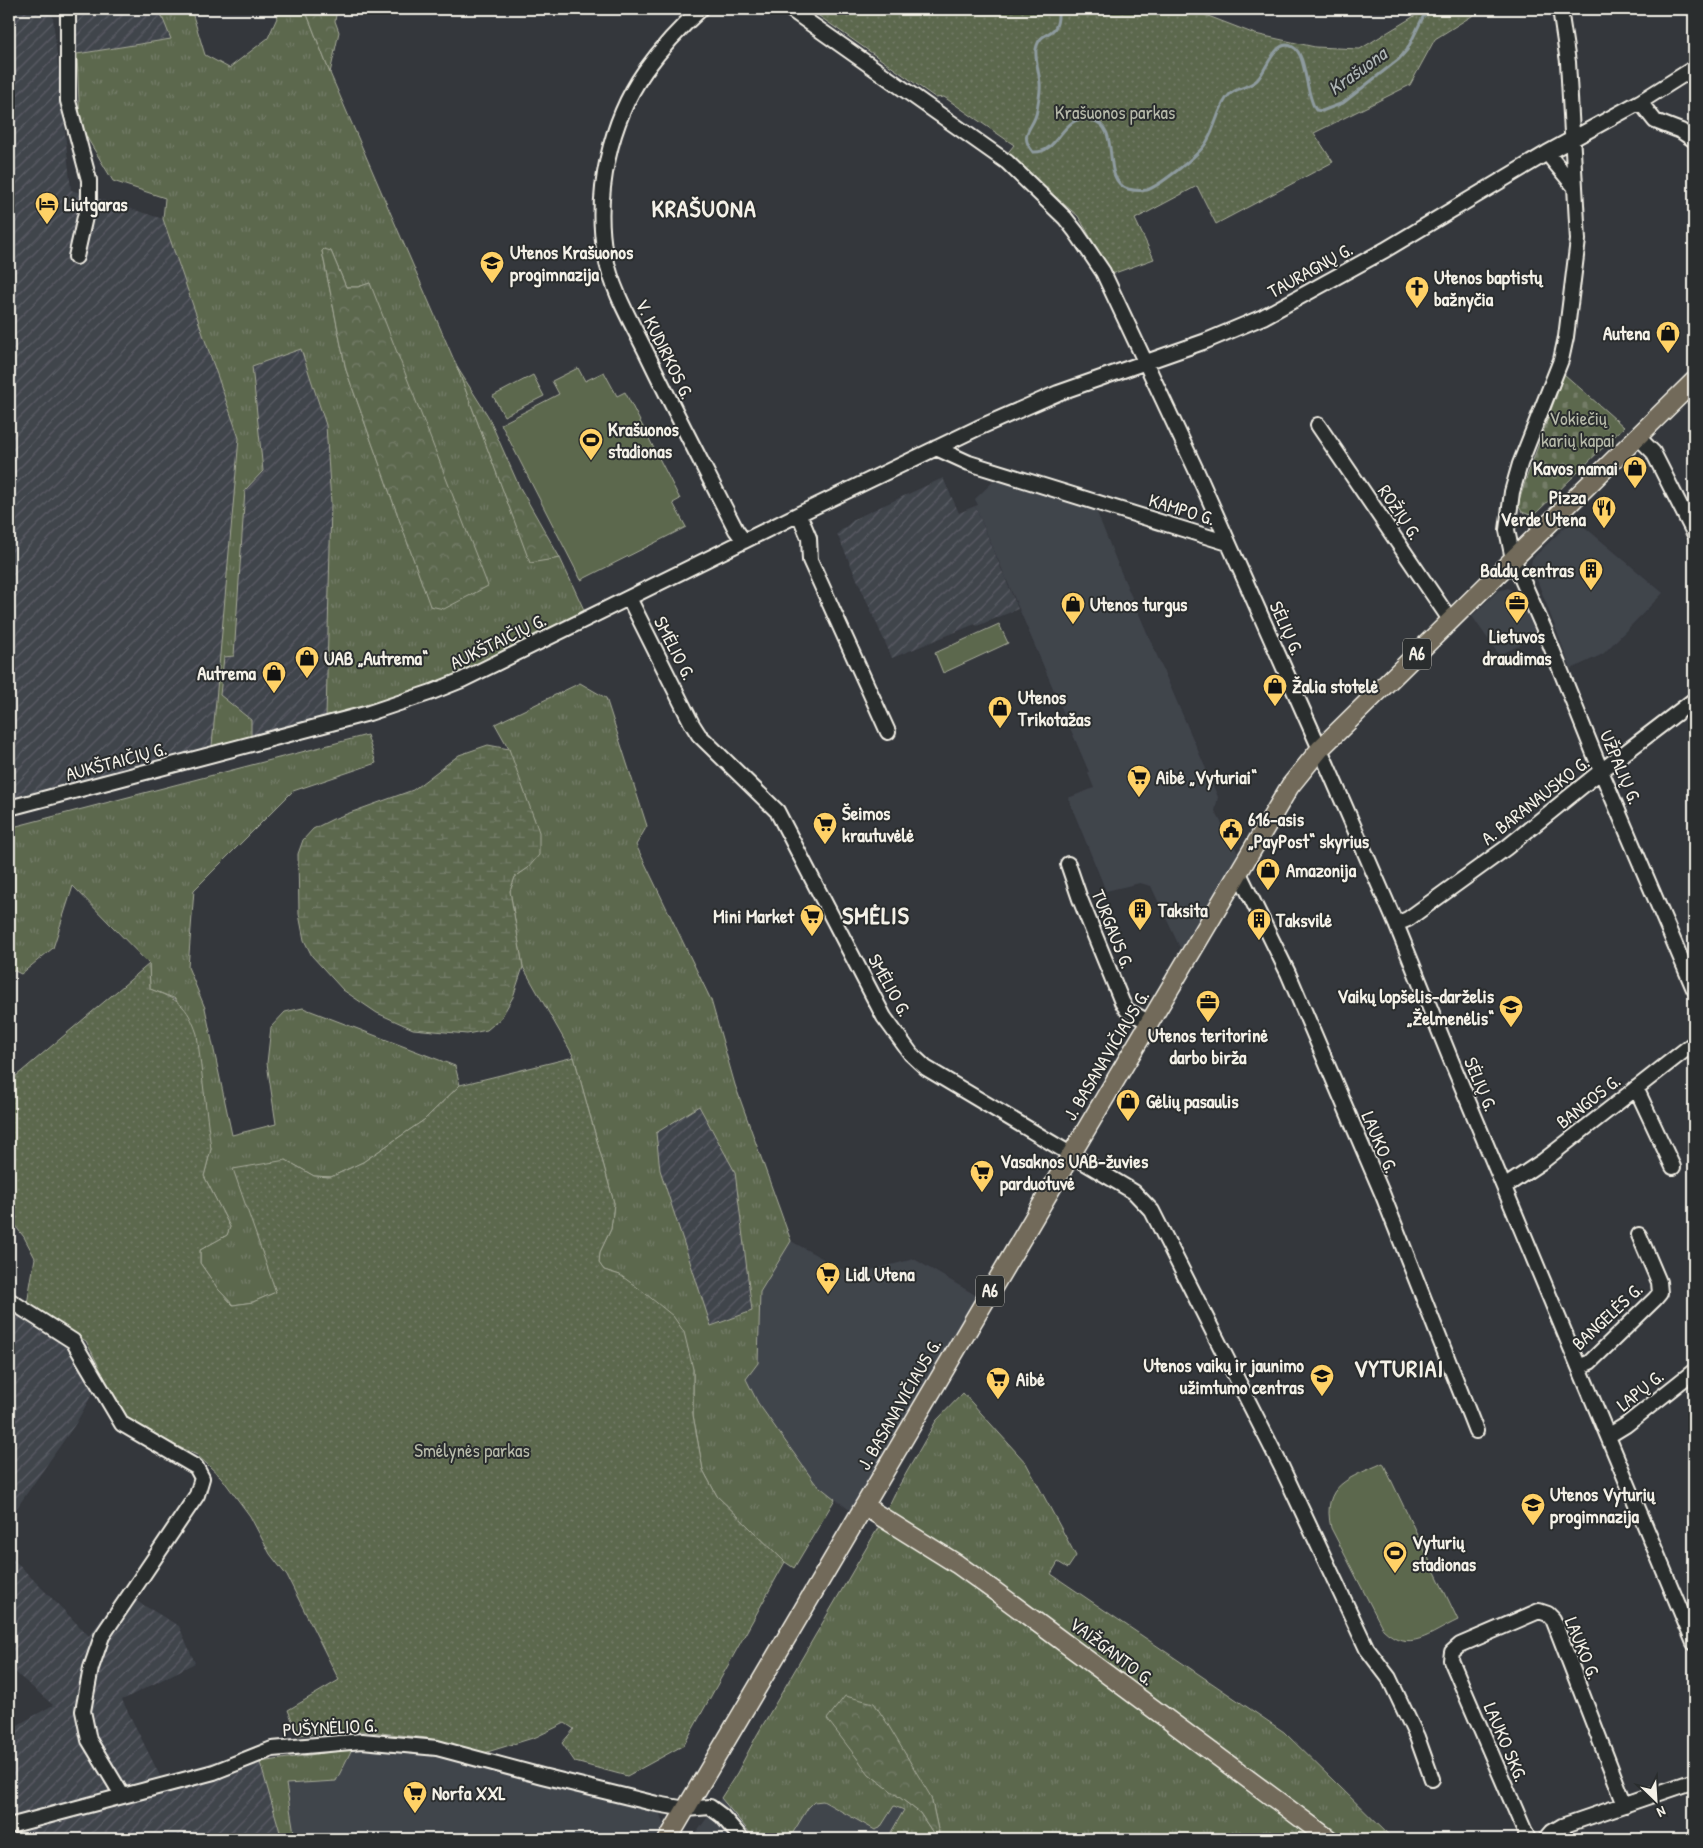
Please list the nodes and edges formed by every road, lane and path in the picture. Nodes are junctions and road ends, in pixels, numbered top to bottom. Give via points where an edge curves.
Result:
1 (68, 9) edge
2 (701, 9) edge
3 (790, 9) edge
4 (1560, 9) edge
5 (1694, 68) edge
6 (1640, 102) junction
7 (1572, 139) junction
8 (1694, 140) edge
9 (1547, 153) junction
10 (1574, 186) junction
11 (76, 257) dead end
12 (1145, 362) junction
13 (1694, 381) edge
14 (1318, 424) dead end
15 (1638, 437) junction
16 (936, 448) junction
17 (919, 455) joint
18 (799, 514) junction
19 (1694, 533) edge
20 (744, 542) junction
21 (1228, 543) junction
22 (1513, 559) junction
23 (629, 598) junction
24 (1451, 621) junction
25 (1694, 700) edge
26 (888, 732) dead end
27 (1320, 748) junction
28 (1602, 771) junction
29 (9, 808) edge
30 (1068, 864) dead end
31 (1238, 873) junction
32 (1396, 924) junction
33 (1694, 989) edge
34 (1150, 1024) junction
35 (1694, 1043) edge
36 (1636, 1088) junction
37 (1070, 1154) junction
38 (1673, 1167) dead end
39 (1504, 1187) junction
40 (1639, 1236) dead end
41 (9, 1300) edge
42 (1579, 1367) junction
43 (1694, 1371) edge
44 (1476, 1431) dead end
45 (1608, 1436) junction
46 (864, 1506) junction
47 (1694, 1642) edge
48 (1451, 1660) joint
49 (1432, 1779) dead end
50 (1694, 1782) edge
51 (122, 1795) junction
52 (1624, 1805) junction
53 (686, 1809) junction
54 (9, 1826) edge
55 (668, 1839) edge
56 (742, 1839) edge
57 (1329, 1839) edge
58 (1528, 1839) edge
59 (1546, 1839) edge

1 - 11 street via 68,101 89,180 89,199
2 - 20 street, V. KUDIRKOS G. via 645,71 627,102 610,153 601,229 605,257 621,303
3 - 12 street, KAMPO G. via 1007,162 1030,183 1065,218 1091,253 1113,290
4 - 7 street, UŽPALIŲ G. via 1568,62
5 - 6 street, TAURAGNŲ G.
6 - 7 street, TAURAGNŲ G.
6 - 8 street via 1655,121
7 - 9 street, TAURAGNŲ G.
7 - 10 street, UŽPALIŲ G.
9 - 10 street
9 - 12 street, TAURAGNŲ G. via 1289,304 1228,332
10 - 22 street, UŽPALIŲ G. via 1578,240 1566,337 1512,492 1507,530
12 - 16 street, TAURAGNŲ G. via 1058,393
12 - 21 street, KAMPO G.
13 - 15 main road, J. BASANAVIČIAUS G. / A6
14 - 24 street, ROŽIŲ G.
15 - 19 street via 1653,452
15 - 22 main road, J. BASANAVIČIAUS G. / A6
16 - 17 street, TAURAGNŲ G.
16 - 21 street, KAMPO G. via 969,463
17 - 18 street, AUKŠTAIČIŲ G.
18 - 20 street, AUKŠTAIČIŲ G.
18 - 26 street via 809,538 810,560
20 - 23 street, AUKŠTAIČIŲ G.
21 - 27 street, SĖLIŲ G.
22 - 24 main road, J. BASANAVIČIAUS G. / A6
22 - 28 street, UŽPALIŲ G.
23 - 29 street, AUKŠTAIČIŲ G. via 462,680 400,703
23 - 37 street, SMĖLIO G. via 692,724 699,735 776,812 884,1017 911,1054 926,1068
24 - 27 main road, J. BASANAVIČIAUS G. / A6
25 - 28 street, A. BARANAUSKO G.
27 - 31 main road, J. BASANAVIČIAUS G. / A6 via 1290,786
27 - 32 street, SĖLIŲ G.
28 - 32 street, A. BARANAUSKO G. via 1506,848
28 - 33 street, UŽPALIŲ G.
30 - 34 street, TURGAUS G. via 1122,1002 1127,1010
31 - 34 main road, J. BASANAVIČIAUS G. / A6
31 - 44 street, LAUKO G. via 1288,973 1378,1185
32 - 39 street, SĖLIŲ G.
34 - 37 main road, J. BASANAVIČIAUS G. / A6
35 - 36 street, BANGOS G.
36 - 38 street
36 - 39 street, BANGOS G. via 1543,1161
37 - 46 main road, J. BASANAVIČIAUS G. / A6
37 - 49 street, SMĖLIO G. via 1134,1192 1152,1211 1282,1468 1367,1649 1389,1678 1417,1736
39 - 42 street, SĖLIŲ G.
40 - 42 street, BANGELĖS G. via 1659,1282 1660,1293 1590,1362
41 - 51 street via 73,1340 122,1424 196,1467 202,1478 197,1495 102,1636 91,1668 83,1711 89,1740
42 - 45 street, SĖLIŲ G.
43 - 45 street, LAPŲ G.
45 - 47 street, SĖLIŲ G.
46 - 53 main road, J. BASANAVIČIAUS G. / A6
46 - 57 main road, VAIŽGANTO G. via 988,1586
48 - 52 street, LAUKO G. via 1452,1652 1460,1645 1539,1611 1548,1614 1553,1619
48 - 58 street, LAUKO SKG.
50 - 52 street
51 - 53 street, PUŠYNĖLIO G. via 214,1772 272,1749 362,1741 437,1748
51 - 54 street, PUŠYNĖLIO G.
52 - 59 street via 1562,1826
53 - 55 main road, J. BASANAVIČIAUS G. / A6
53 - 56 street, PUŠYNĖLIO G. via 710,1808 722,1816

